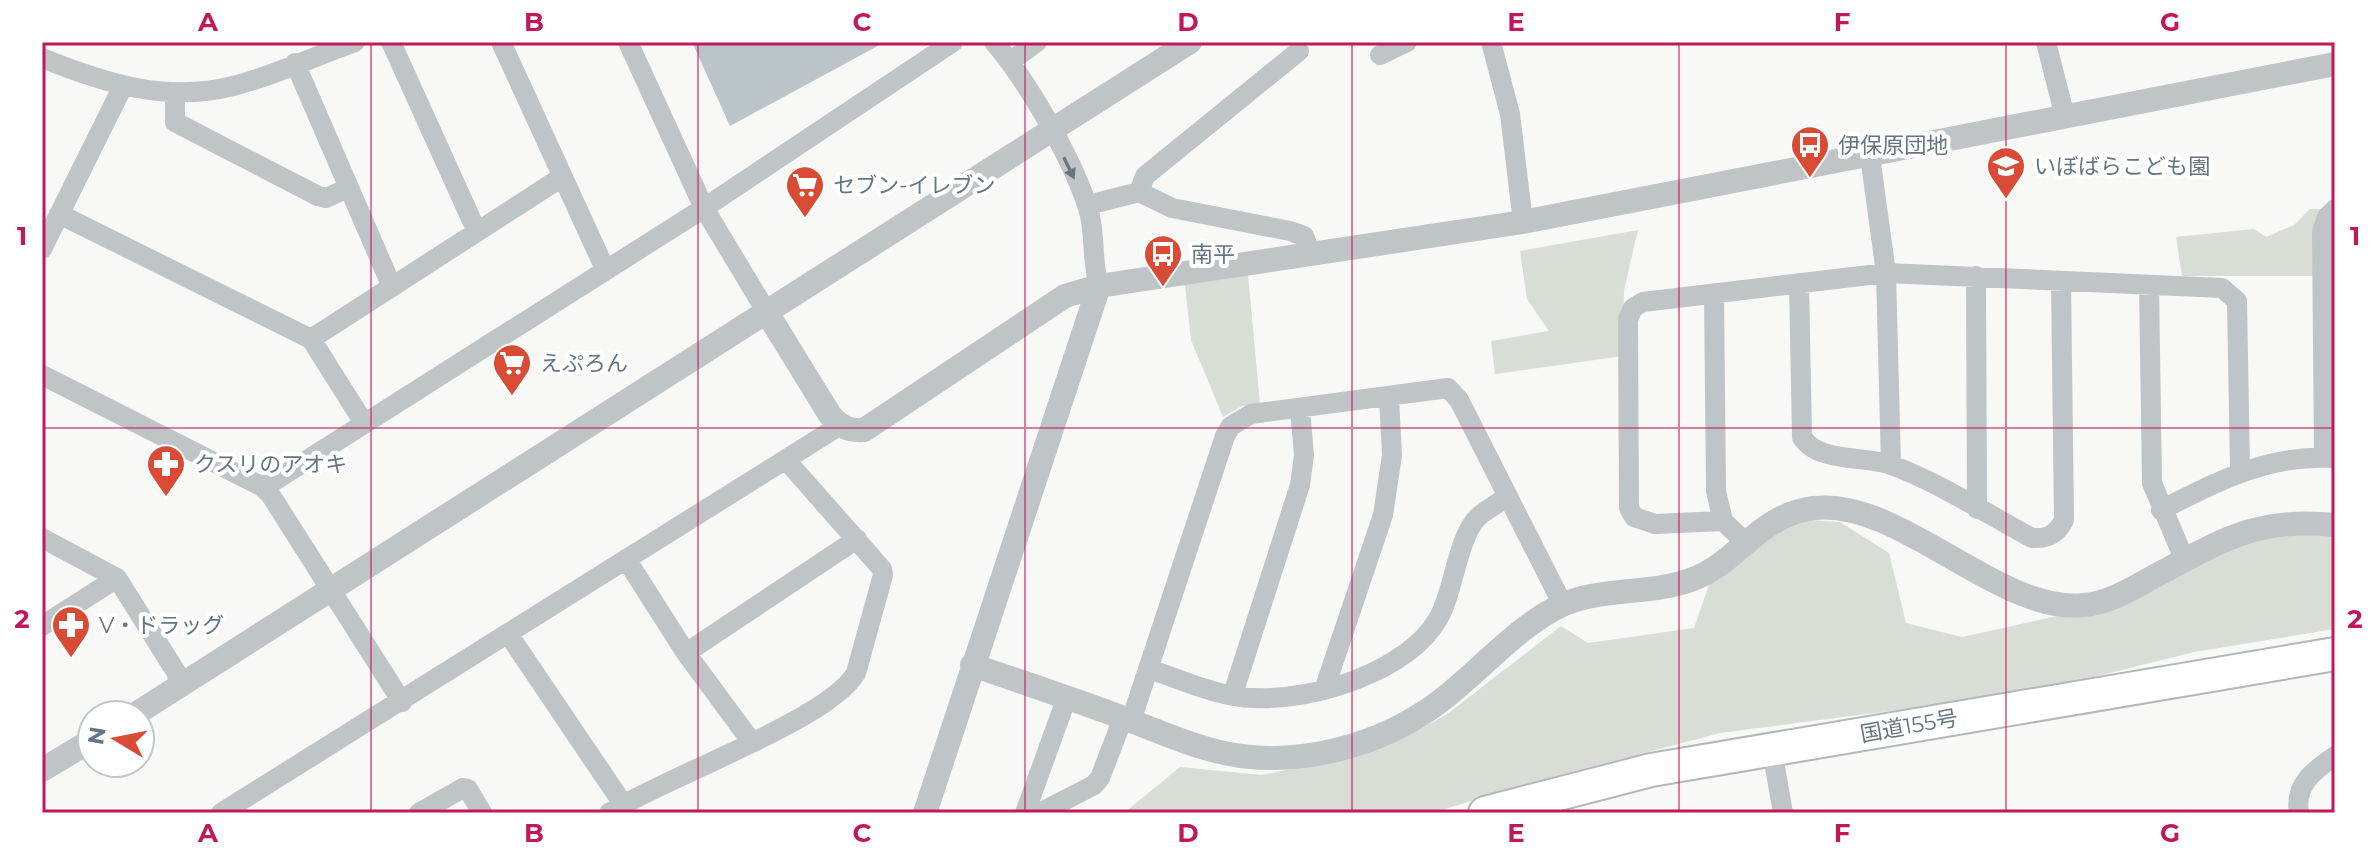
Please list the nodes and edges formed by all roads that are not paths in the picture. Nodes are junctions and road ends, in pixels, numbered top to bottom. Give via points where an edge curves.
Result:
1 (355, 42) edge
2 (391, 42) edge
3 (501, 42) edge
4 (628, 42) edge
5 (953, 42) edge
6 (994, 42) edge
7 (1037, 42) edge
8 (1190, 42) edge
9 (1407, 42) edge
10 (1491, 42) edge
11 (2046, 42) edge
12 (1299, 51) dead end
13 (1380, 55) dead end
14 (42, 58) edge
15 (1011, 61) junction
16 (295, 63) junction
17 (2335, 64) edge
18 (123, 86) junction
19 (175, 92) junction
20 (2065, 117) junction
21 (1051, 131) junction
22 (1870, 156) junction
23 (562, 177) junction
24 (348, 188) junction
25 (1139, 192) junction
26 (1088, 205) junction
27 (704, 208) junction
28 (2335, 209) edge
29 (59, 214) junction
30 (1523, 222) junction
31 (477, 232) junction
32 (42, 249) edge
33 (1310, 252) junction
34 (605, 269) junction
35 (1886, 273) junction
36 (1976, 276) junction
37 (2061, 281) junction
38 (1799, 283) junction
39 (2149, 285) junction
40 (1099, 286) junction
41 (392, 287) junction
42 (1714, 294) junction
43 (766, 311) junction
44 (311, 339) junction
45 (42, 375) edge
46 (1389, 398) junction
47 (1300, 409) junction
48 (364, 423) junction
49 (839, 426) junction
50 (2330, 458) edge
51 (786, 460) junction
52 (1891, 465) junction
53 (2240, 470) junction
54 (261, 486) junction
55 (1508, 496) junction
56 (1977, 509) junction
57 (2161, 510) junction
58 (1723, 521) junction
59 (2335, 525) edge
60 (42, 538) edge
61 (857, 539) junction
62 (1744, 541) junction
63 (626, 559) junction
64 (2185, 561) junction
65 (117, 578) junction
66 (330, 590) junction
67 (1563, 605) junction
68 (42, 626) edge
69 (509, 635) junction
70 (686, 653) junction
71 (2335, 654) edge
72 (972, 665) junction
73 (1149, 669) junction
74 (181, 687) junction
75 (1324, 690) junction
76 (1233, 694) junction
77 (1067, 697) junction
78 (156, 702) edge
79 (402, 702) junction
80 (1127, 719) junction
81 (751, 741) junction
82 (76, 750) edge
83 (1772, 750) junction
84 (2335, 756) edge
85 (42, 770) edge
86 (616, 809) edge
87 (221, 813) edge
88 (419, 813) edge
89 (482, 813) edge
90 (925, 813) edge
91 (1025, 813) edge
92 (1040, 813) edge
93 (1485, 813) edge
94 (1783, 813) edge
95 (2299, 813) edge

1 - 16 street
2 - 31 street
3 - 23 street
4 - 27 street
5 - 27 street
6 - 15 street
7 - 15 street
8 - 21 street
9 - 13 street
10 - 30 street via 1510,114
11 - 20 street
12 - 25 street via 1145,176
14 - 18 street
15 - 21 street
16 - 19 street via 234,86
16 - 24 street
17 - 20 street
18 - 19 street
18 - 29 street
19 - 24 street via 175,122 318,196
20 - 22 street
21 -> 26 street
21 - 43 street
22 - 30 street
22 - 35 street
23 - 31 street
23 - 34 street
24 - 41 street
25 - 26 street
25 - 33 street via 1172,208 1290,231 1304,236
26 - 40 street
27 - 34 street
27 - 43 street
28 - 50 street via 2322,232
29 - 32 street
29 - 44 street
30 - 33 street
31 - 41 street
33 - 40 street
34 - 48 street
35 - 36 street
35 - 38 street
35 - 52 street
36 - 37 street
36 - 56 street
37 - 39 street
37 - 56 street via 2064,520 2050,537 2032,538
38 - 42 street
38 - 52 street via 1802,437 1815,450
39 - 53 street via 2222,288 2237,301
39 - 57 street via 2152,483
40 - 49 street via 1065,296 864,430
40 - 72 street
41 - 44 street
42 - 58 street via 1716,491
42 - 58 street via 1643,302 1628,319 1629,508 1634,517 1655,524
43 - 49 street
43 - 66 street
44 - 48 street
45 - 54 street
46 - 47 street
46 - 55 street via 1448,388
46 - 75 street via 1392,455 1383,515
47 - 73 street via 1251,414 1225,436
47 - 76 street via 1300,485
48 - 54 street
49 - 51 street
50 - 53 street
51 - 61 street
51 - 63 street
52 - 56 street
53 - 57 street
54 - 66 street
55 - 67 street
55 - 75 street via 1473,525 1438,618 1417,644 1393,662
57 - 64 street
58 - 62 street
59 - 64 street via 2294,521 2259,526
60 - 65 street
61 - 70 street
61 - 81 street via 883,575 856,673 795,720
62 - 64 street via 1799,511 1833,507 1884,523 2032,598 2083,606 2117,597
62 - 67 street via 1712,569 1672,587
63 - 69 street
63 - 70 street
65 - 68 street
65 - 74 street
66 - 74 street
66 - 79 street
67 - 80 street via 1434,706 1353,745 1299,756 1241,756
69 - 79 street
69 - 86 street
70 - 81 street
71 - 83 highway, 国道155号
72 - 77 street
72 - 90 street
73 - 76 street
73 - 80 street
74 - 78 street
75 - 76 street via 1254,698
77 - 80 street
77 - 91 street
79 - 87 street
80 - 92 street via 1100,778
81 - 86 street
82 - 85 street
83 - 93 highway, 国道155号 via 1651,770
83 - 94 street
84 - 95 street via 2312,771 2301,789
88 - 89 street via 463,788

